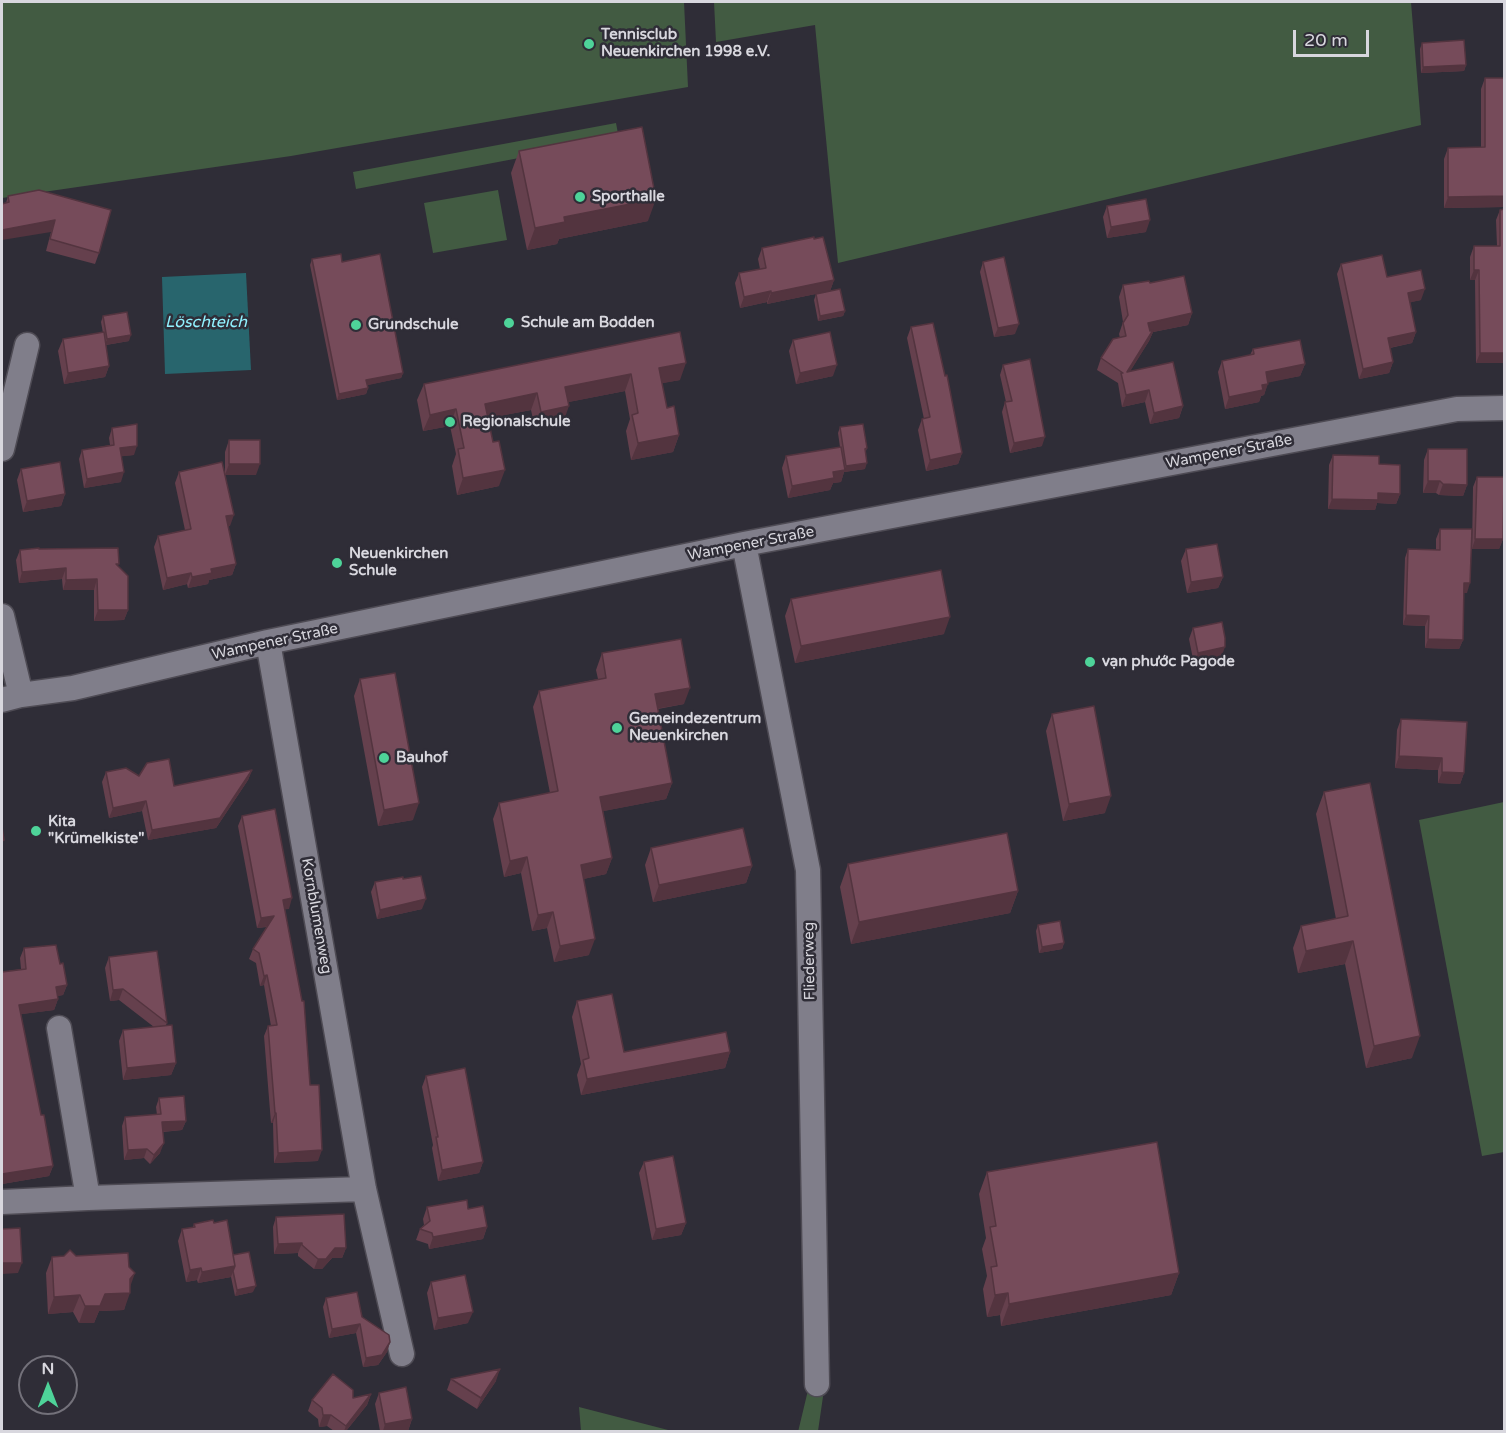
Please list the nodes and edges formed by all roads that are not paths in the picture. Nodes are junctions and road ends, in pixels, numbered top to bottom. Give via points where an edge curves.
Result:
1 (27, 345) dead end
2 (1504, 408) edge
3 (2, 449) edge
4 (744, 544) junction
5 (2, 616) edge
6 (268, 642) junction
7 (11, 698) edge
8 (59, 1028) dead end
9 (364, 1189) junction
10 (88, 1198) junction
11 (2, 1202) edge
12 (402, 1353) dead end
13 (817, 1384) dead end

1 - 3 street
2 - 4 street, Wampener Straße via 1457,409
4 - 6 street, Wampener Straße
4 - 13 street, Fliederweg via 808,870
5 - 7 street
6 - 7 street, Wampener Straße via 73,688
6 - 9 street, Kornblumenweg
8 - 10 street
9 - 10 street
9 - 12 street, Kornblumenweg
10 - 11 street

